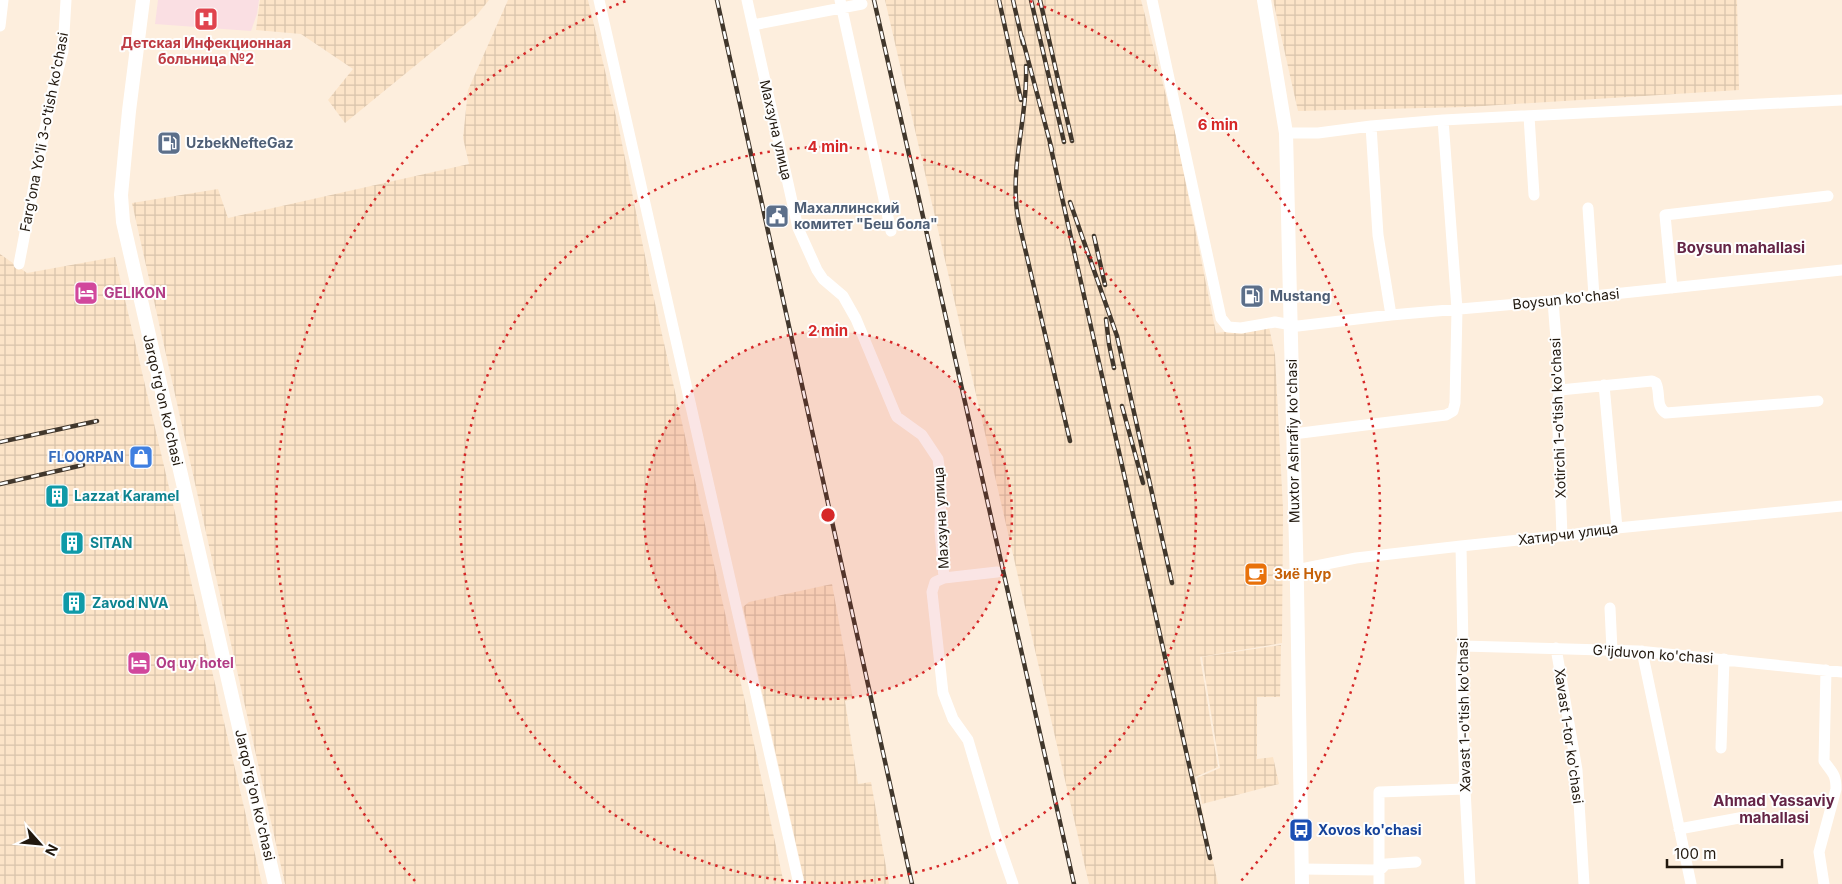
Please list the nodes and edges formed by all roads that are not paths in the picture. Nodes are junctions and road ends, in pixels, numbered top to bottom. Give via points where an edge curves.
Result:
1 (3, 0) edge
2 (66, 0) edge
3 (136, 0) edge
4 (143, 0) edge
5 (599, 0) edge
6 (747, 0) edge
7 (1152, 0) edge
8 (1264, 0) edge
9 (841, 3) edge
10 (862, 4) dead end
11 (0, 26) edge
12 (753, 26) junction
13 (1842, 100) edge
14 (1529, 116) junction
15 (1443, 120) junction
16 (1370, 126) junction
17 (1286, 133) junction
18 (1534, 194) dead end
19 (1828, 196) dead end
20 (1588, 208) dead end
21 (891, 231) dead end
22 (18, 264) dead end
23 (1842, 270) edge
24 (1672, 288) junction
25 (1594, 296) junction
26 (1553, 301) junction
27 (1457, 309) junction
28 (1391, 315) junction
29 (1290, 325) junction
30 (1604, 385) junction
31 (1560, 390) junction
32 (1818, 401) dead end
33 (1293, 434) junction
34 (1842, 506) edge
35 (1617, 528) junction
36 (1562, 536) junction
37 (1461, 546) junction
38 (1296, 570) junction
39 (997, 572) dead end
40 (944, 578) junction
41 (1610, 608) dead end
42 (1463, 646) junction
43 (1556, 648) junction
44 (1612, 650) junction
45 (1642, 651) junction
46 (1724, 659) junction
47 (1826, 670) junction
48 (1842, 672) edge
49 (1721, 748) dead end
50 (1465, 789) junction
51 (1839, 789) edge
52 (1739, 818) dead end
53 (1679, 828) junction
54 (1416, 862) dead end
55 (1301, 869) junction
56 (1380, 870) junction
57 (268, 884) edge
58 (274, 884) edge
59 (799, 884) edge
60 (1014, 884) edge
61 (1302, 884) edge
62 (1379, 884) edge
63 (1470, 884) edge
64 (1584, 884) edge
65 (1691, 884) edge
66 (1824, 884) edge

1 - 11 street
2 - 22 street, Farg'ona Yo'li 3-o'tish ko'chasi via 63,51
3 - 57 main road, Jarqo'rg'on ko'chasi via 116,177 117,231
4 - 58 main road, Jarqo'rg'on ko'chasi via 122,195 124,230
5 - 59 street
6 - 12 street, Махзуна улица
7 - 29 street, Boysun ko'chasi via 1221,318 1234,329 1275,322
8 - 17 main road, Muxtor Ashrafiy ko'chasi
9 - 10 street
9 - 12 street
9 - 21 street
12 - 40 street, Махзуна улица via 798,228 820,274 842,296 856,319 894,413 922,435 938,459 942,481 940,531
13 - 14 street
14 - 15 street
14 - 18 street
15 - 16 street
15 - 27 street
16 - 17 street via 1318,133
16 - 28 street via 1378,235
17 - 29 main road, Muxtor Ashrafiy ko'chasi
19 - 24 street via 1665,215
20 - 25 street
23 - 24 street, Boysun ko'chasi
24 - 25 street, Boysun ko'chasi
25 - 26 street, Boysun ko'chasi
26 - 27 street, Boysun ko'chasi
26 - 31 street, Xotirchi 1-o'tish ko'chasi
27 - 28 street, Boysun ko'chasi
27 - 33 street via 1453,411 1446,415
28 - 29 street, Boysun ko'chasi
29 - 33 main road, Muxtor Ashrafiy ko'chasi
30 - 31 street
30 - 32 street via 1652,381 1658,388 1659,406 1666,413
30 - 35 street
31 - 36 street, Xotirchi 1-o'tish ko'chasi via 1557,402
33 - 38 main road, Muxtor Ashrafiy ko'chasi
34 - 35 street, Хатирчи улица
35 - 36 street, Хатирчи улица
36 - 37 street, Хатирчи улица
37 - 38 street, Хатирчи улица via 1356,558
37 - 42 street, Xavast 1-o'tish ko'chasi
38 - 55 main road, Muxtor Ashrafiy ko'chasi
39 - 40 street
40 - 60 street, Махзуна улица via 935,582 932,592 943,693 953,719 968,740
41 - 44 street
42 - 43 street, G'ijduvon ko'chasi
42 - 50 street, Xavast 1-o'tish ko'chasi
43 - 44 street, G'ijduvon ko'chasi
43 - 64 street, Xavast 1-tor ko'chasi via 1576,770
44 - 45 street, G'ijduvon ko'chasi
45 - 46 street, G'ijduvon ko'chasi
45 - 53 street
46 - 47 street, G'ijduvon ko'chasi
46 - 49 street
47 - 48 street, G'ijduvon ko'chasi
47 - 51 street via 1824,761 1834,774
50 - 56 street via 1379,792
50 - 63 street, Xavast 1-o'tish ko'chasi
51 - 66 street via 1819,852
52 - 53 street
53 - 65 street
54 - 56 street via 1386,864
55 - 56 street
55 - 61 main road, Muxtor Ashrafiy ko'chasi
56 - 62 street

